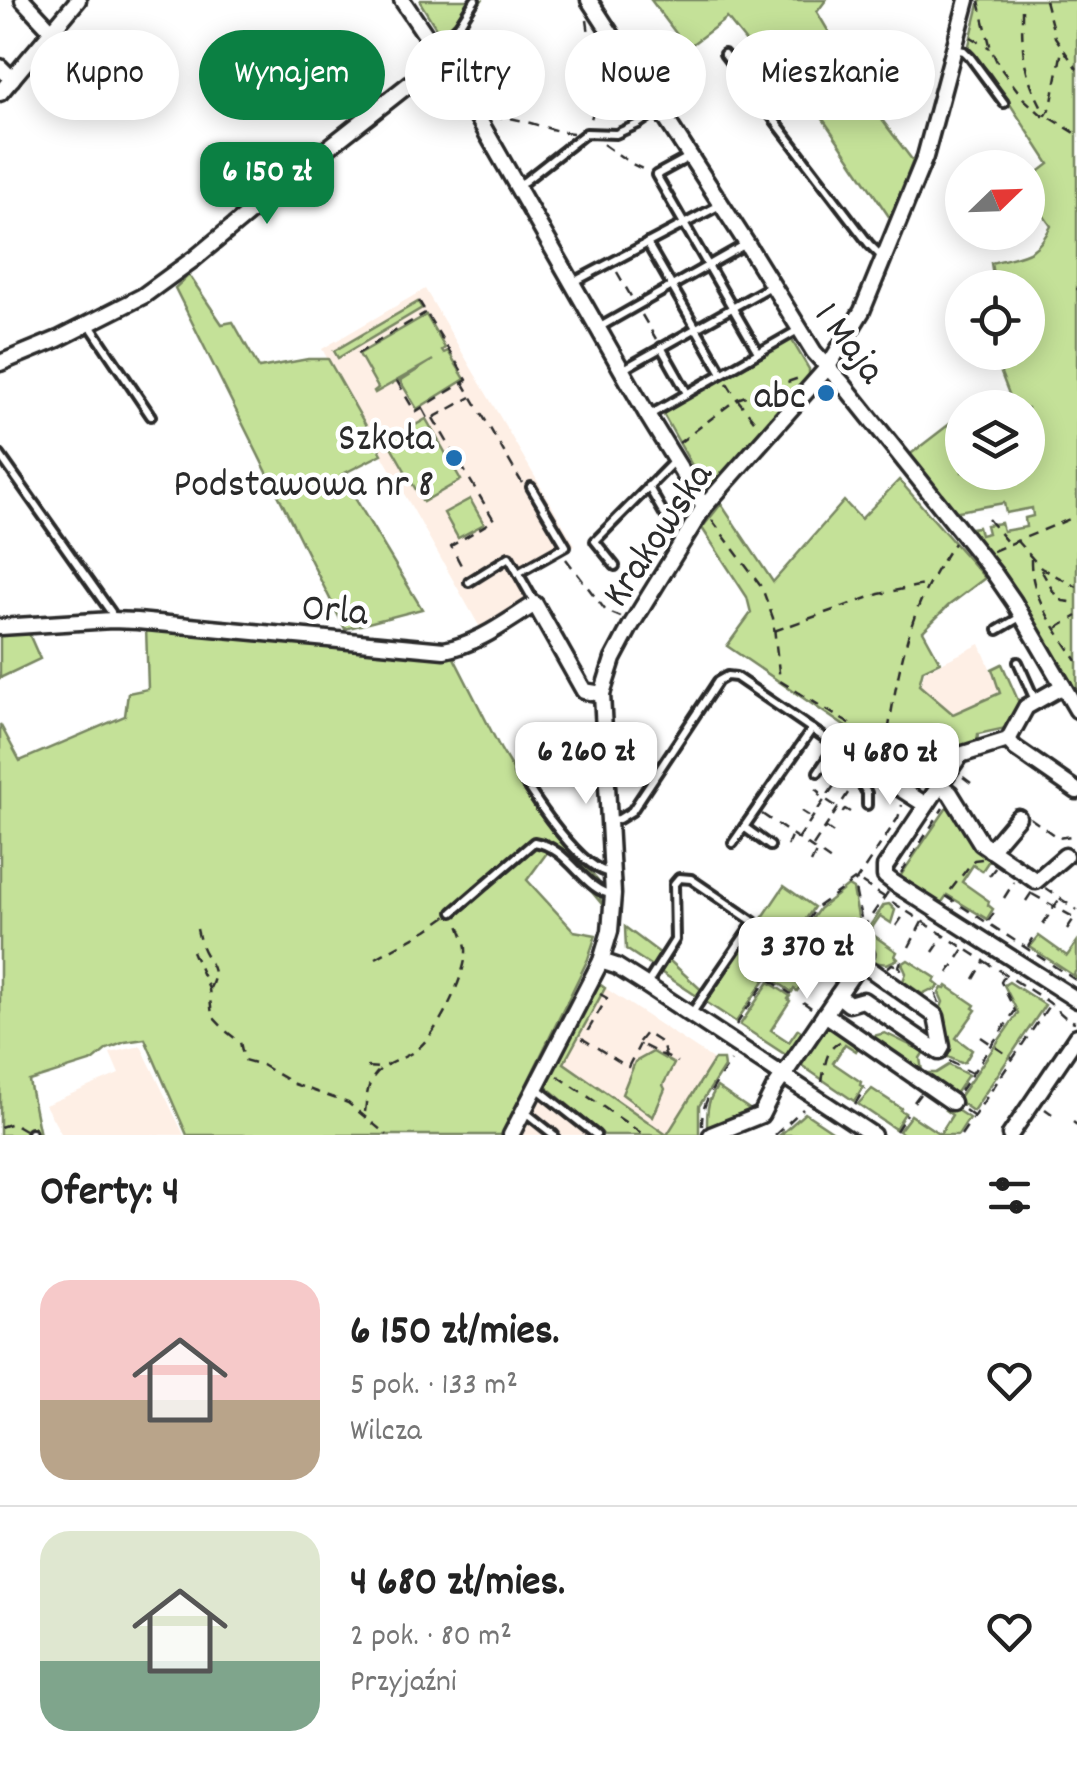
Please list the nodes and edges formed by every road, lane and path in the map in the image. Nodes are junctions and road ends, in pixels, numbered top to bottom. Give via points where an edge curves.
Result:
1 (23, 0) edge
2 (78, 0) edge
3 (402, 0) edge
4 (475, 0) edge
5 (967, 0) edge
6 (979, 0) edge
7 (1045, 0) edge
8 (588, 7) edge
9 (1022, 10) dead end
10 (51, 30) edge
11 (53, 30) edge
12 (422, 30) edge
13 (455, 30) edge
14 (604, 30) edge
15 (967, 36) dead end
16 (954, 49) junction
17 (991, 49) junction
18 (1062, 50) junction
19 (724, 54) dead end
20 (30, 57) edge
21 (0, 67) edge
22 (1077, 68) edge
23 (12, 79) junction
24 (405, 82) edge
25 (0, 92) edge
26 (1004, 103) dead end
27 (1046, 115) junction
28 (479, 120) edge
29 (644, 120) edge
30 (666, 120) edge
31 (586, 133) junction
32 (1077, 134) edge
33 (690, 157) junction
34 (516, 186) junction
35 (721, 204) junction
36 (684, 224) junction
37 (647, 243) junction
38 (747, 244) junction
39 (885, 260) junction
40 (708, 266) junction
41 (572, 283) junction
42 (672, 286) junction
43 (772, 286) junction
44 (420, 301) dead end
45 (732, 308) junction
46 (426, 312) junction
47 (89, 323) junction
48 (598, 328) junction
49 (696, 328) junction
50 (799, 330) junction
51 (661, 348) junction
52 (758, 352) junction
53 (358, 354) dead end
54 (0, 363) edge
55 (827, 368) junction
56 (622, 370) junction
57 (722, 373) junction
58 (809, 378) dead end
59 (396, 381) dead end
60 (463, 382) junction
61 (687, 393) junction
62 (472, 397) junction
63 (737, 399) junction
64 (422, 407) junction
65 (151, 416) dead end
66 (648, 416) junction
67 (433, 418) junction
68 (763, 431) dead end
69 (677, 444) dead end
70 (0, 456) edge
71 (675, 461) junction
72 (648, 486) junction
73 (530, 492) joint
74 (706, 511) junction
75 (1077, 516) edge
76 (666, 518) dead end
77 (988, 520) dead end
78 (1016, 540) junction
79 (954, 542) dead end
80 (1008, 544) junction
81 (560, 550) junction
82 (987, 553) dead end
83 (1031, 559) junction
84 (615, 566) dead end
85 (462, 567) dead end
86 (1041, 568) junction
87 (518, 573) junction
88 (469, 582) dead end
89 (930, 584) junction
90 (1077, 587) edge
91 (535, 604) junction
92 (1077, 604) edge
93 (1022, 616) junction
94 (1077, 616) edge
95 (622, 618) dead end
96 (772, 618) junction
97 (112, 620) junction
98 (787, 627) junction
99 (0, 628) edge
100 (1055, 629) junction
101 (998, 630) dead end
102 (774, 631) junction
103 (1077, 661) edge
104 (1018, 662) dead end
105 (1063, 686) junction
106 (602, 694) junction
107 (1035, 701) junction
108 (1077, 710) edge
109 (812, 728) junction
110 (1008, 740) junction
111 (885, 746) junction
112 (834, 748) junction
113 (960, 755) junction
114 (818, 772) dead end
115 (519, 773) dead end
116 (878, 774) junction
117 (963, 777) dead end
118 (971, 783) dead end
119 (816, 789) dead end
120 (945, 789) junction
121 (1077, 790) edge
122 (848, 793) dead end
123 (910, 795) junction
124 (825, 799) junction
125 (867, 805) dead end
126 (926, 806) junction
127 (838, 808) junction
128 (801, 811) dead end
129 (850, 812) dead end
130 (1023, 817) joint
131 (812, 818) junction
132 (610, 820) junction
133 (825, 827) junction
134 (747, 829) junction
135 (835, 834) dead end
136 (792, 835) junction
137 (1077, 835) edge
138 (798, 838) junction
139 (733, 843) dead end
140 (770, 846) dead end
141 (787, 846) dead end
142 (812, 848) junction
143 (817, 851) junction
144 (986, 855) junction
145 (1065, 856) dead end
146 (831, 861) dead end
147 (812, 862) dead end
148 (1021, 871) junction
149 (613, 873) junction
150 (856, 879) junction
151 (1036, 881) junction
152 (894, 883) junction
153 (613, 894) junction
154 (885, 897) junction
155 (1004, 898) dead end
156 (1060, 898) junction
157 (996, 910) dead end
158 (907, 911) junction
159 (453, 912) junction
160 (1077, 912) edge
161 (923, 921) junction
162 (988, 923) junction
163 (1042, 924) dead end
164 (896, 926) dead end
165 (197, 929) dead end
166 (1068, 929) dead end
167 (944, 935) junction
168 (1034, 937) dead end
169 (794, 939) junction
170 (201, 944) junction
171 (909, 946) dead end
172 (964, 948) junction
173 (1027, 948) junction
174 (933, 952) dead end
175 (817, 955) dead end
176 (376, 958) dead end
177 (601, 961) junction
178 (985, 961) junction
179 (948, 974) dead end
180 (1006, 974) junction
181 (768, 979) junction
182 (974, 979) dead end
183 (1077, 981) edge
184 (602, 983) dead end
185 (646, 985) junction
186 (940, 986) dead end
187 (209, 989) junction
188 (791, 994) dead end
189 (936, 994) dead end
190 (838, 995) junction
191 (1076, 998) edge
192 (1051, 1003) junction
193 (691, 1014) junction
194 (825, 1014) junction
195 (1077, 1023) edge
196 (736, 1025) dead end
197 (856, 1036) junction
198 (1077, 1036) edge
199 (981, 1037) dead end
200 (640, 1044) junction
201 (992, 1044) junction
202 (939, 1052) junction
203 (666, 1058) junction
204 (1013, 1058) junction
205 (731, 1061) dead end
206 (678, 1062) dead end
207 (367, 1067) dead end
208 (380, 1068) junction
209 (546, 1068) junction
210 (972, 1073) junction
211 (783, 1076) junction
212 (822, 1082) dead end
213 (536, 1087) junction
214 (865, 1088) dead end
215 (957, 1100) junction
216 (855, 1104) dead end
217 (804, 1109) dead end
218 (1046, 1110) dead end
219 (524, 1111) junction
220 (906, 1114) dead end
221 (1052, 1114) dead end
222 (364, 1115) junction
223 (974, 1116) junction
224 (0, 1127) edge
225 (896, 1132) dead end
226 (31, 1134) edge
227 (387, 1135) edge
228 (511, 1135) edge
229 (554, 1135) edge
230 (596, 1135) edge
231 (644, 1135) edge
232 (708, 1135) edge
233 (775, 1135) edge
234 (873, 1135) edge
235 (960, 1135) edge
236 (1010, 1135) edge

1 - 10 street
2 - 11 street
3 - 12 street
4 - 13 lane
5 - 16 street, Krakowska
6 - 17 path
7 - 18 path
8 - 14 street, 1 Maja
8 - 31 path via 598,97
9 - 27 path via 1023,60
15 - 17 path
16 - 26 lane via 970,57
16 - 39 street, Krakowska via 926,157
17 - 27 path via 1014,88
18 - 22 path
18 - 27 path
19 - 39 lane
20 - 23 street
21 - 23 street
23 - 25 street
24 - 47 street via 195,258 143,296
27 - 32 path
28 - 34 street
29 - 31 lane via 616,134
30 - 33 street, 1 Maja
31 - 34 lane
33 - 35 street, 1 Maja
33 - 36 lane via 656,175
34 - 41 street
35 - 36 lane
35 - 38 street, 1 Maja
36 - 37 lane
36 - 40 lane
37 - 41 lane
37 - 42 lane
38 - 40 lane
38 - 43 street, 1 Maja
39 - 55 street, Krakowska
40 - 42 lane
40 - 45 lane
41 - 48 street
42 - 48 lane
42 - 49 lane
43 - 45 lane
43 - 50 street, 1 Maja
44 - 46 path
45 - 49 lane
45 - 52 lane
46 - 53 path
46 - 60 path
47 - 54 street
47 - 65 lane
48 - 56 street
49 - 51 lane
49 - 57 lane
50 - 52 lane
50 - 55 street, 1 Maja
51 - 56 lane
51 - 61 lane
52 - 57 lane
55 - 74 street, Krakowska
55 - 93 street, 1 Maja
56 - 66 street
57 - 61 lane
57 - 63 path
58 - 63 path
59 - 64 path via 415,412
60 - 62 path
60 - 64 path
61 - 66 lane
62 - 67 path
62 - 73 path
63 - 68 path
63 - 69 path
64 - 67 path
66 - 71 street
67 - 85 path via 494,520 450,546
70 - 97 lane
71 - 72 lane
71 - 74 street
72 - 76 lane
72 - 84 lane via 595,541
73 - 81 lane via 566,546
74 - 96 path via 754,574
74 - 106 street, Krakowska via 630,627
75 - 78 path
77 - 80 path
78 - 80 path
78 - 83 path
79 - 89 path
80 - 82 path
81 - 87 lane
81 - 95 path via 606,611
83 - 86 path
83 - 100 path via 1039,599
86 - 90 path
86 - 92 path via 1056,596
87 - 88 lane via 509,556
87 - 91 lane
89 - 98 path
89 - 111 path via 912,624
91 - 97 street, Orla via 481,638 444,650
91 - 106 street via 584,691
93 - 101 lane
93 - 105 street, 1 Maja
94 - 100 path
96 - 98 path
96 - 102 path
97 - 99 street, Orla
98 - 102 path
100 - 103 path
102 - 111 path via 780,680
104 - 107 lane
105 - 107 street
105 - 108 street, 1 Maja
106 - 132 street, Krakowska
107 - 110 street
109 - 112 lane
109 - 132 lane via 727,676 632,811
109 - 134 lane
110 - 113 street
110 - 121 street
111 - 116 path via 890,768
112 - 114 lane
112 - 116 lane
112 - 124 path via 849,764
113 - 120 street
113 - 123 path via 935,756
115 - 149 lane via 565,838 599,872
116 - 123 street
116 - 125 lane via 860,782
117 - 118 path
119 - 124 path
120 - 126 street
120 - 144 street
120 - 152 path via 948,800
122 - 127 path
123 - 126 street
123 - 150 path
124 - 127 path
124 - 131 path
126 - 152 street via 885,868
127 - 129 path
127 - 133 path
128 - 131 path
130 - 137 path via 1058,838
130 - 144 street
131 - 138 path
132 - 149 street, Krakowska
133 - 135 path
133 - 142 path
134 - 136 path via 761,814
134 - 139 lane
134 - 140 lane
136 - 138 path
136 - 141 path
138 - 142 path
142 - 143 path
143 - 146 path
143 - 147 path
144 - 148 street
144 - 162 path via 974,860 946,896
145 - 151 street
148 - 151 street
148 - 155 path
149 - 153 street, Krakowska
150 - 154 path
150 - 154 path via 863,928
150 - 169 path via 817,907
151 - 156 path
152 - 154 path
152 - 191 street
153 - 159 lane via 600,891 553,848 534,842
153 - 177 street, Krakowska
154 - 158 path
156 - 160 path
156 - 163 path
157 - 162 path
158 - 161 path
158 - 164 path
159 - 176 path
159 - 208 path via 467,950 454,997 422,1046
160 - 166 path
161 - 167 path
161 - 171 path
162 - 173 path
165 - 170 path
167 - 172 path
167 - 174 path
168 - 173 path
169 - 175 path
169 - 181 path
170 - 187 path via 215,970
170 - 187 path via 192,952
172 - 178 path
172 - 179 path
173 - 183 path
177 - 185 street
177 - 209 street, Krakowska
178 - 180 path
178 - 182 path
180 - 192 path
180 - 201 path via 1001,982 1014,1011
181 - 188 path
181 - 196 path
184 - 200 path via 598,992 608,998 583,1039 628,1067
185 - 193 street
185 - 193 lane via 675,940 674,884 692,879 754,922
186 - 189 path
187 - 222 path via 212,1016 240,1042 244,1060
190 - 194 street
190 - 202 street via 849,1004 863,1000
190 - 202 street via 863,958 936,1016
192 - 195 path
192 - 204 path
193 - 211 street
194 - 197 street
194 - 211 street
197 - 212 path via 834,1044
197 - 215 street
198 - 236 street
199 - 201 path
200 - 203 path
200 - 203 path via 646,1033 662,1042
201 - 204 path
201 - 210 path
202 - 210 path
203 - 206 path
204 - 223 path
205 - 232 path via 702,1111
207 - 208 path
208 - 222 path
209 - 213 street, Krakowska
209 - 231 path
210 - 215 path
211 - 232 street via 761,1115
211 - 234 street
213 - 219 street, Krakowska
213 - 230 lane
214 - 216 path
215 - 223 path
217 - 233 path
218 - 221 path
219 - 228 street, Krakowska
219 - 229 lane
220 - 225 path
222 - 227 path
223 - 235 path
224 - 226 path via 13,1123

